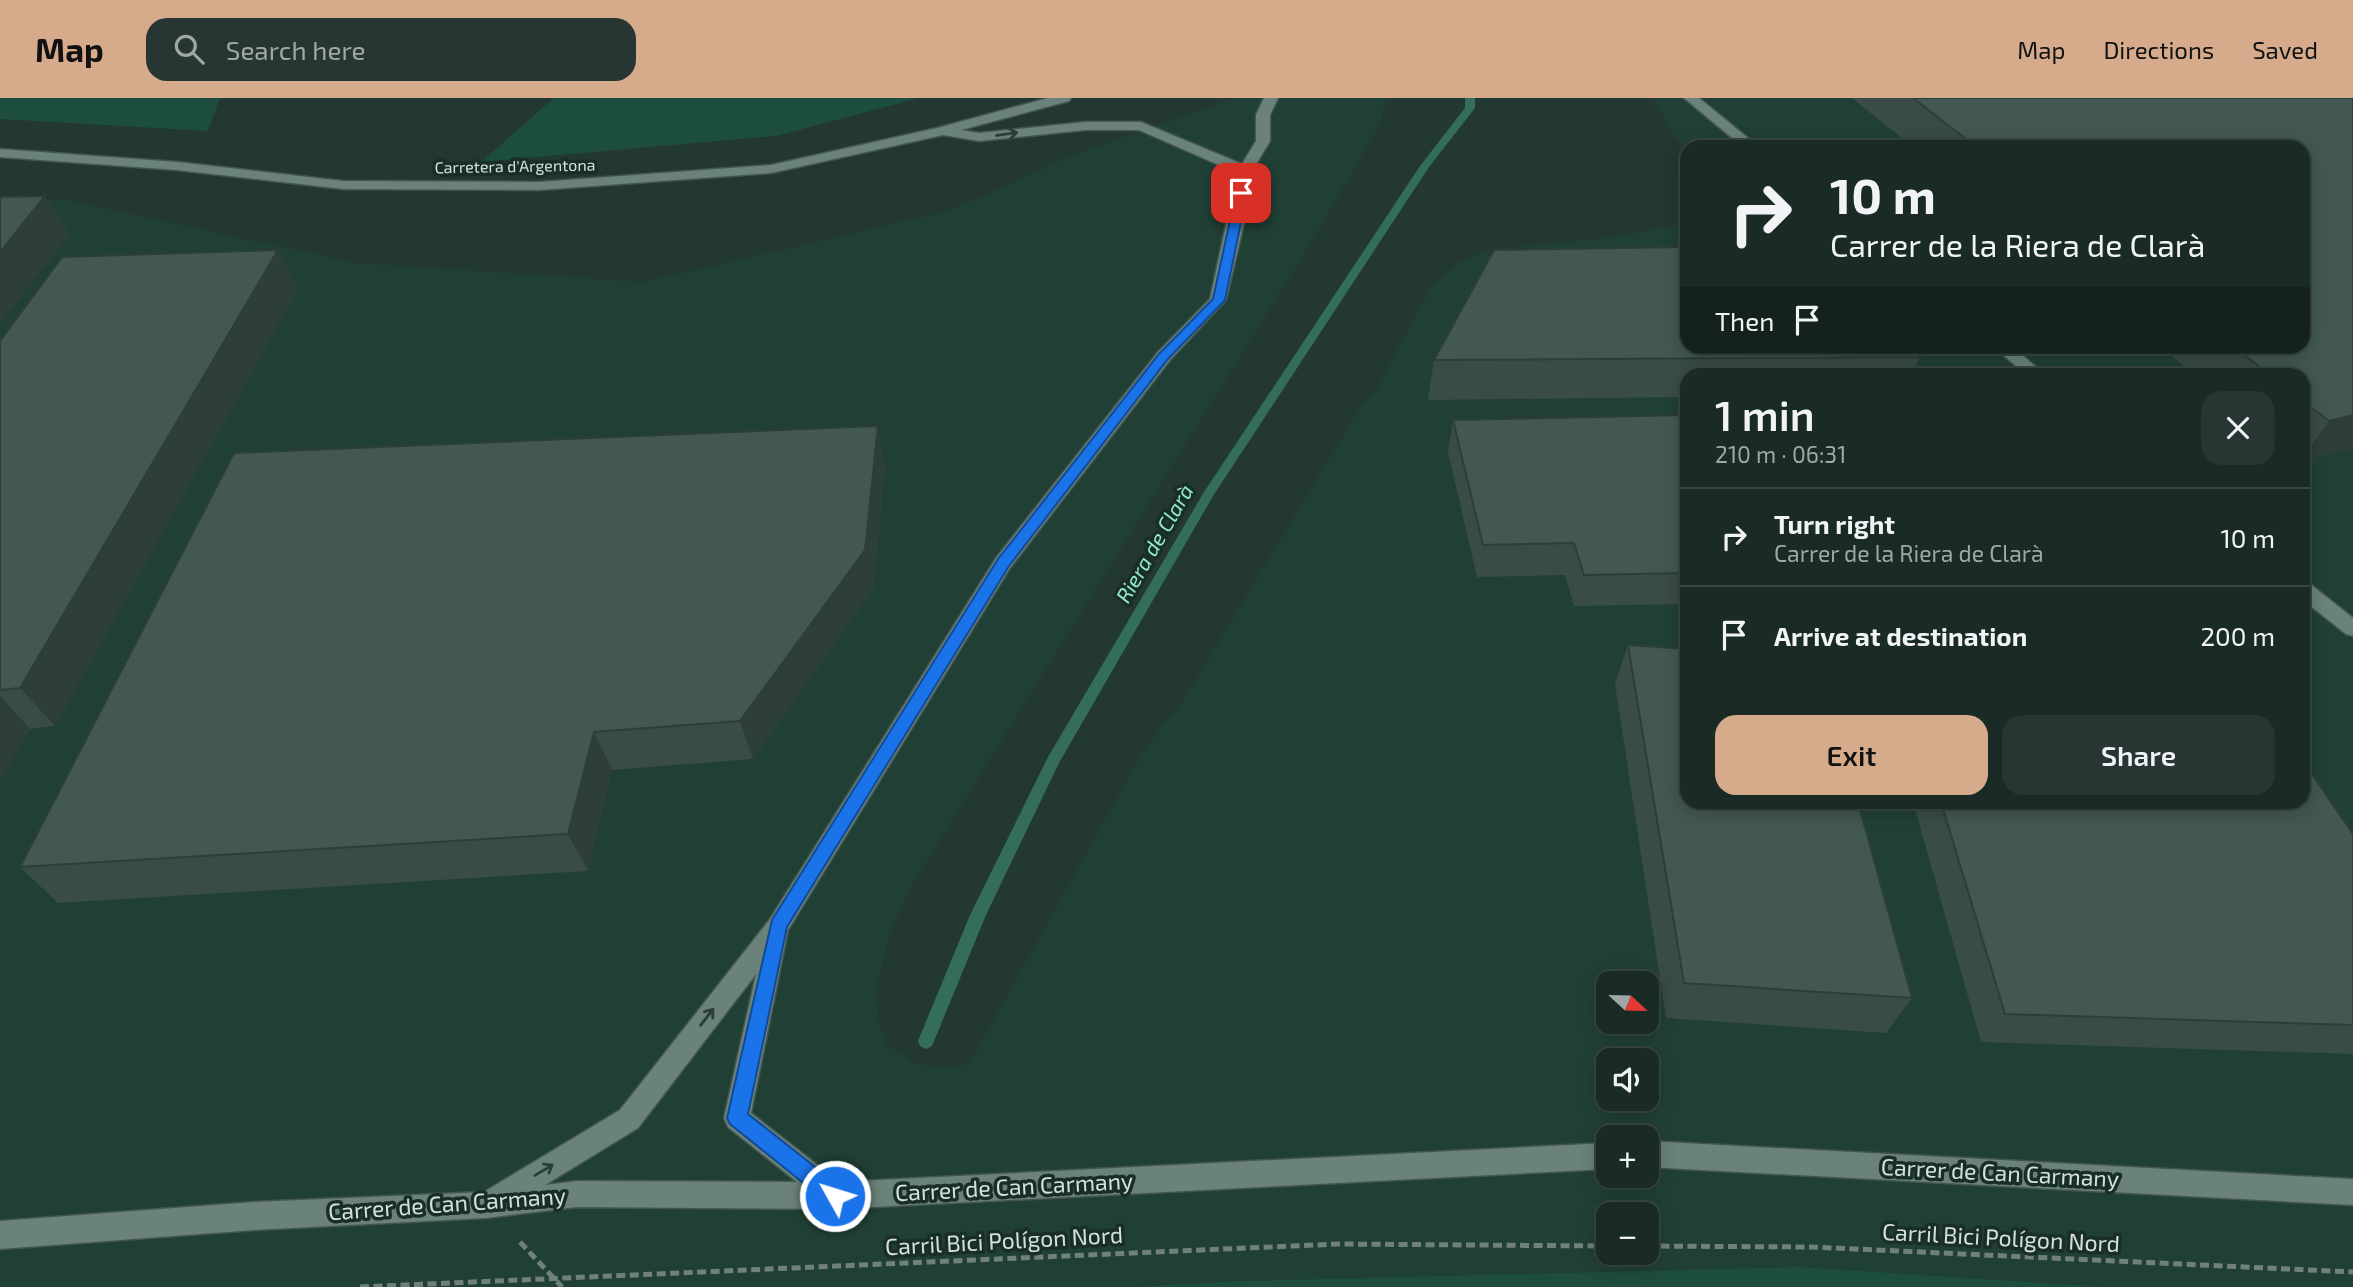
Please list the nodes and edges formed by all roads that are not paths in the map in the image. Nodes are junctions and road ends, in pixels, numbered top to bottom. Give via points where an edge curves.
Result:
1 (1064, 98) edge
2 (1252, 98) edge
3 (1691, 98) edge
4 (1267, 107) edge
5 (939, 132) junction
6 (1743, 140) edge
7 (0, 153) edge
8 (1245, 171) junction
9 (2011, 354) edge
10 (2028, 368) edge
11 (2310, 595) edge
12 (2353, 629) edge
13 (778, 926) junction
14 (1659, 1155) edge
15 (1596, 1157) edge
16 (2353, 1192) edge
17 (835, 1196) junction
18 (486, 1205) junction
19 (0, 1235) edge

1 - 5 street, Carretera d'Argentona
2 - 4 street
3 - 6 street
4 - 8 street via 1263,141
5 - 7 street, Carretera d'Argentona via 771,169 540,186 343,185
5 -> 8 street via 979,137 1085,126 1141,126
8 - 13 street via 1219,300 1164,356 1003,563
9 - 10 street
11 - 12 street
13 - 17 street via 737,1118
18 -> 13 street via 628,1119
14 - 16 street, Carrer de Can Carmany
15 - 17 street, Carrer de Can Carmany
17 - 18 street, Carrer de Can Carmany via 577,1194
18 - 19 street, Carrer de Can Carmany

